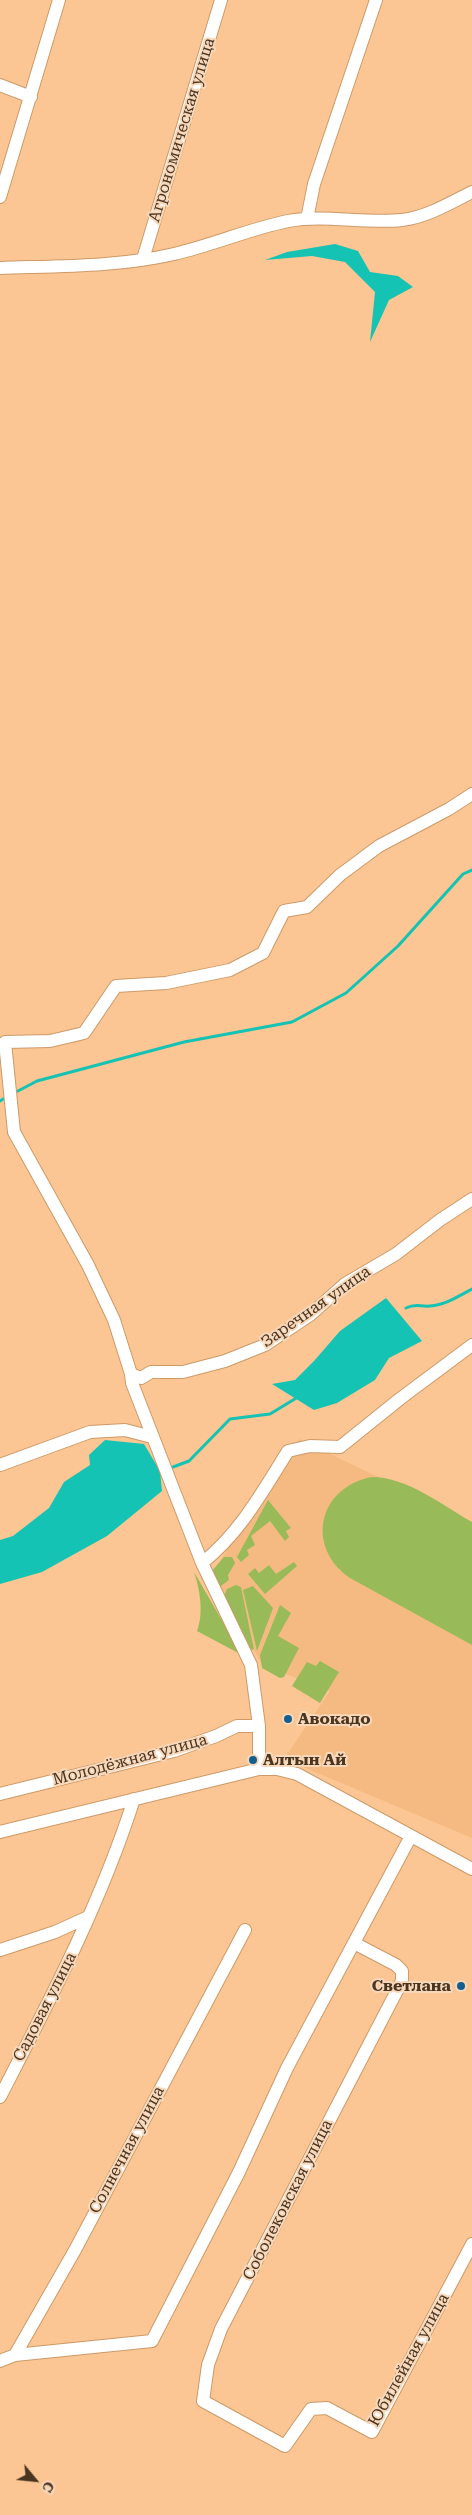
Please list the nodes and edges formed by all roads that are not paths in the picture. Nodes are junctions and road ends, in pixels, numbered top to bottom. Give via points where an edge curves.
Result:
1 (59, 0) edge
2 (221, 0) edge
3 (376, 0) edge
4 (0, 85) edge
5 (31, 97) junction
6 (472, 192) edge
7 (0, 198) edge
8 (306, 219) junction
9 (143, 259) junction
10 (0, 268) edge
11 (472, 794) edge
12 (472, 1199) edge
13 (472, 1346) edge
14 (132, 1374) junction
15 (152, 1437) junction
16 (0, 1465) edge
17 (202, 1563) junction
18 (259, 1726) junction
19 (259, 1769) junction
20 (0, 1794) edge
21 (134, 1800) junction
22 (0, 1832) edge
23 (411, 1836) junction
24 (472, 1870) edge
25 (88, 1916) junction
26 (245, 1930) dead end
27 (354, 1943) junction
28 (0, 1950) edge
29 (0, 2097) edge
30 (472, 2244) edge
31 (15, 2355) junction
32 (0, 2361) edge
33 (285, 2446) joint

1 - 5 street
2 - 9 street, Агрономическая улица
3 - 8 street via 314,184
4 - 5 street
5 - 7 street
6 - 8 street via 426,214 402,220
8 - 9 street via 232,236 174,254
9 - 10 street
11 - 14 street via 379,846 340,875 307,907 284,911 263,953 230,970 166,983 116,986 84,1033 50,1041 5,1042 14,1132 95,1281 114,1320
12 - 14 street, Заречная улица via 396,1254 345,1284 310,1315 265,1346 183,1372 152,1372 141,1378
13 - 17 street via 340,1447 310,1446 288,1451 254,1507
14 - 15 street via 132,1383
15 - 16 street via 125,1430 90,1432
15 - 17 street
17 - 18 street via 251,1665
18 - 19 street
18 - 20 street, Молодёжная улица via 237,1726 174,1751
19 - 21 street
19 - 23 street via 277,1768 297,1774
21 - 22 street
21 - 25 street
23 - 24 street
23 - 27 street
25 - 28 street via 55,1932
25 - 29 street, Садовая улица via 69,1962
26 - 31 street, Солнечная улица via 75,2250
27 - 31 street via 152,2341
27 - 33 street, Соболековская улица via 396,1965 402,1971 402,1981 222,2329 208,2365 203,2401
30 - 33 street, Юбилейная улица via 372,2432 327,2408 310,2409
31 - 32 street

